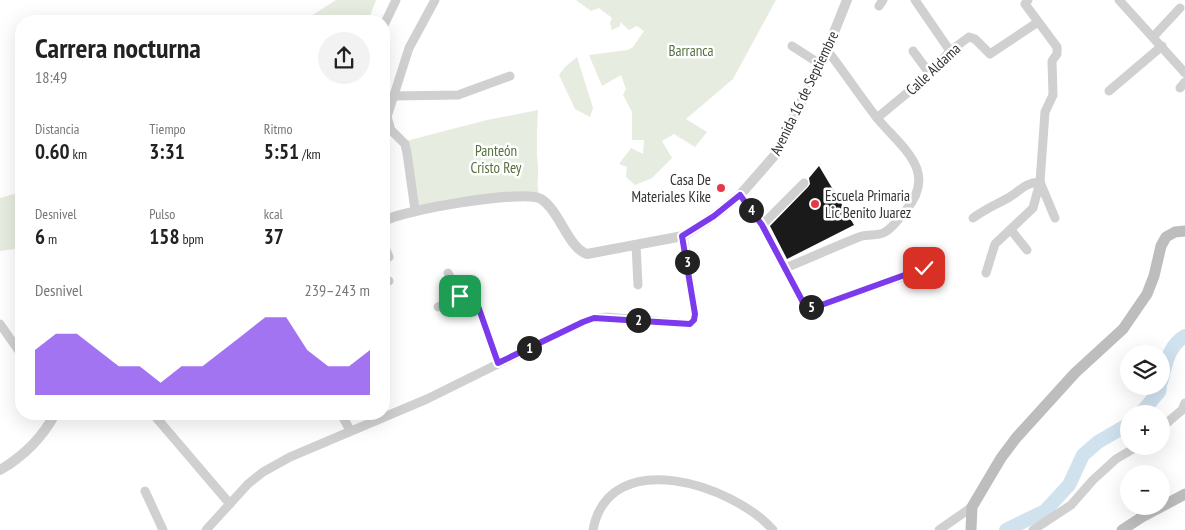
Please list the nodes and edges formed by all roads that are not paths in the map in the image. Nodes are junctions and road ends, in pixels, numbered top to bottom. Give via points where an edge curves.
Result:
1 (396, 0) edge
2 (435, 0) edge
3 (848, 0) edge
4 (915, 0) edge
5 (1028, 0) edge
6 (1119, 0) edge
7 (1180, 8) dead end
8 (389, 15) edge
9 (1038, 22) junction
10 (1153, 37) junction
11 (792, 46) dead end
12 (1162, 46) junction
13 (827, 50) junction
14 (913, 51) dead end
15 (950, 51) junction
16 (820, 64) junction
17 (1185, 71) edge
18 (930, 74) junction
19 (510, 76) dead end
20 (1109, 90) dead end
21 (393, 96) junction
22 (390, 106) edge
23 (877, 118) junction
24 (390, 128) edge
25 (1040, 182) junction
26 (804, 183) dead end
27 (740, 195) junction
28 (415, 210) junction
29 (390, 217) edge
30 (973, 218) dead end
31 (1055, 218) dead end
32 (762, 225) junction
33 (1011, 230) junction
34 (1185, 232) edge
35 (682, 236) junction
36 (636, 245) junction
37 (1027, 250) dead end
38 (785, 268) junction
39 (924, 268) dead end
40 (986, 273) dead end
41 (448, 274) dead end
42 (638, 285) dead end
43 (460, 296) junction
44 (438, 307) dead end
45 (0, 324) edge
46 (15, 345) edge
47 (498, 363) junction
48 (1185, 403) edge
49 (390, 413) edge
50 (51, 420) edge
51 (158, 420) edge
52 (344, 420) edge
53 (374, 420) edge
54 (1170, 420) edge
55 (350, 430) junction
56 (1123, 455) edge
57 (0, 470) edge
58 (145, 491) dead end
59 (1185, 494) edge
60 (230, 504) junction
61 (972, 507) junction
62 (163, 530) edge
63 (206, 530) edge
64 (593, 530) edge
65 (773, 530) edge
66 (940, 530) edge
67 (972, 530) edge
68 (1034, 530) edge
69 (1122, 530) edge

1 - 8 street
2 - 21 street via 409,48
3 - 13 street, Avenida 16 de Septiembre
4 - 15 street
5 - 9 street via 1025,4
6 - 10 street
7 - 10 street
9 - 15 street, Calle Aldama via 993,53 987,53 972,37
9 - 25 street via 1057,47 1058,54 1052,62 1053,95 1045,112
10 - 12 street
11 - 16 street
12 - 17 street
12 - 20 street
13 - 16 street, Avenida 16 de Septiembre
13 - 23 street
14 - 18 street
15 - 18 street, Calle Aldama
16 - 27 street, Avenida 16 de Septiembre via 775,155
18 - 23 street, Calle Aldama
19 - 21 street via 458,95
21 - 22 street
23 - 38 street via 918,168 920,181 911,204 887,232 862,236
24 - 28 street via 404,144 407,153
25 - 30 street via 1029,182
25 - 31 street
25 - 33 street via 1033,208
26 - 32 street
27 - 32 street
27 - 35 street, Avenida 16 de Septiembre
28 - 29 street, Avenida 16 de Septiembre
28 - 36 street, Avenida 16 de Septiembre via 531,195 541,199 558,217 581,252 593,254
32 - 38 street
33 - 37 street
33 - 40 street via 995,244
34 - 61 main road via 1175,232 1166,237 1147,294 1123,329 1075,373 1016,438 1000,458
35 - 36 street, Avenida 16 de Septiembre
35 - 47 street via 695,314 690,324 594,318
36 - 42 street
38 - 39 street via 805,306 813,308
41 - 43 street
43 - 44 street
43 - 47 street via 469,298 478,306
45 - 46 street
47 - 49 street
48 - 54 street
50 - 57 street via 19,459
51 - 60 street
52 - 55 street
53 - 55 street
55 - 60 street via 262,472
56 - 68 street via 1070,505
58 - 62 street
59 - 69 main road
60 - 63 street
61 - 66 street
61 - 67 main road
64 - 65 street via 604,502 618,488 644,480 665,479 684,482 733,501 760,517

